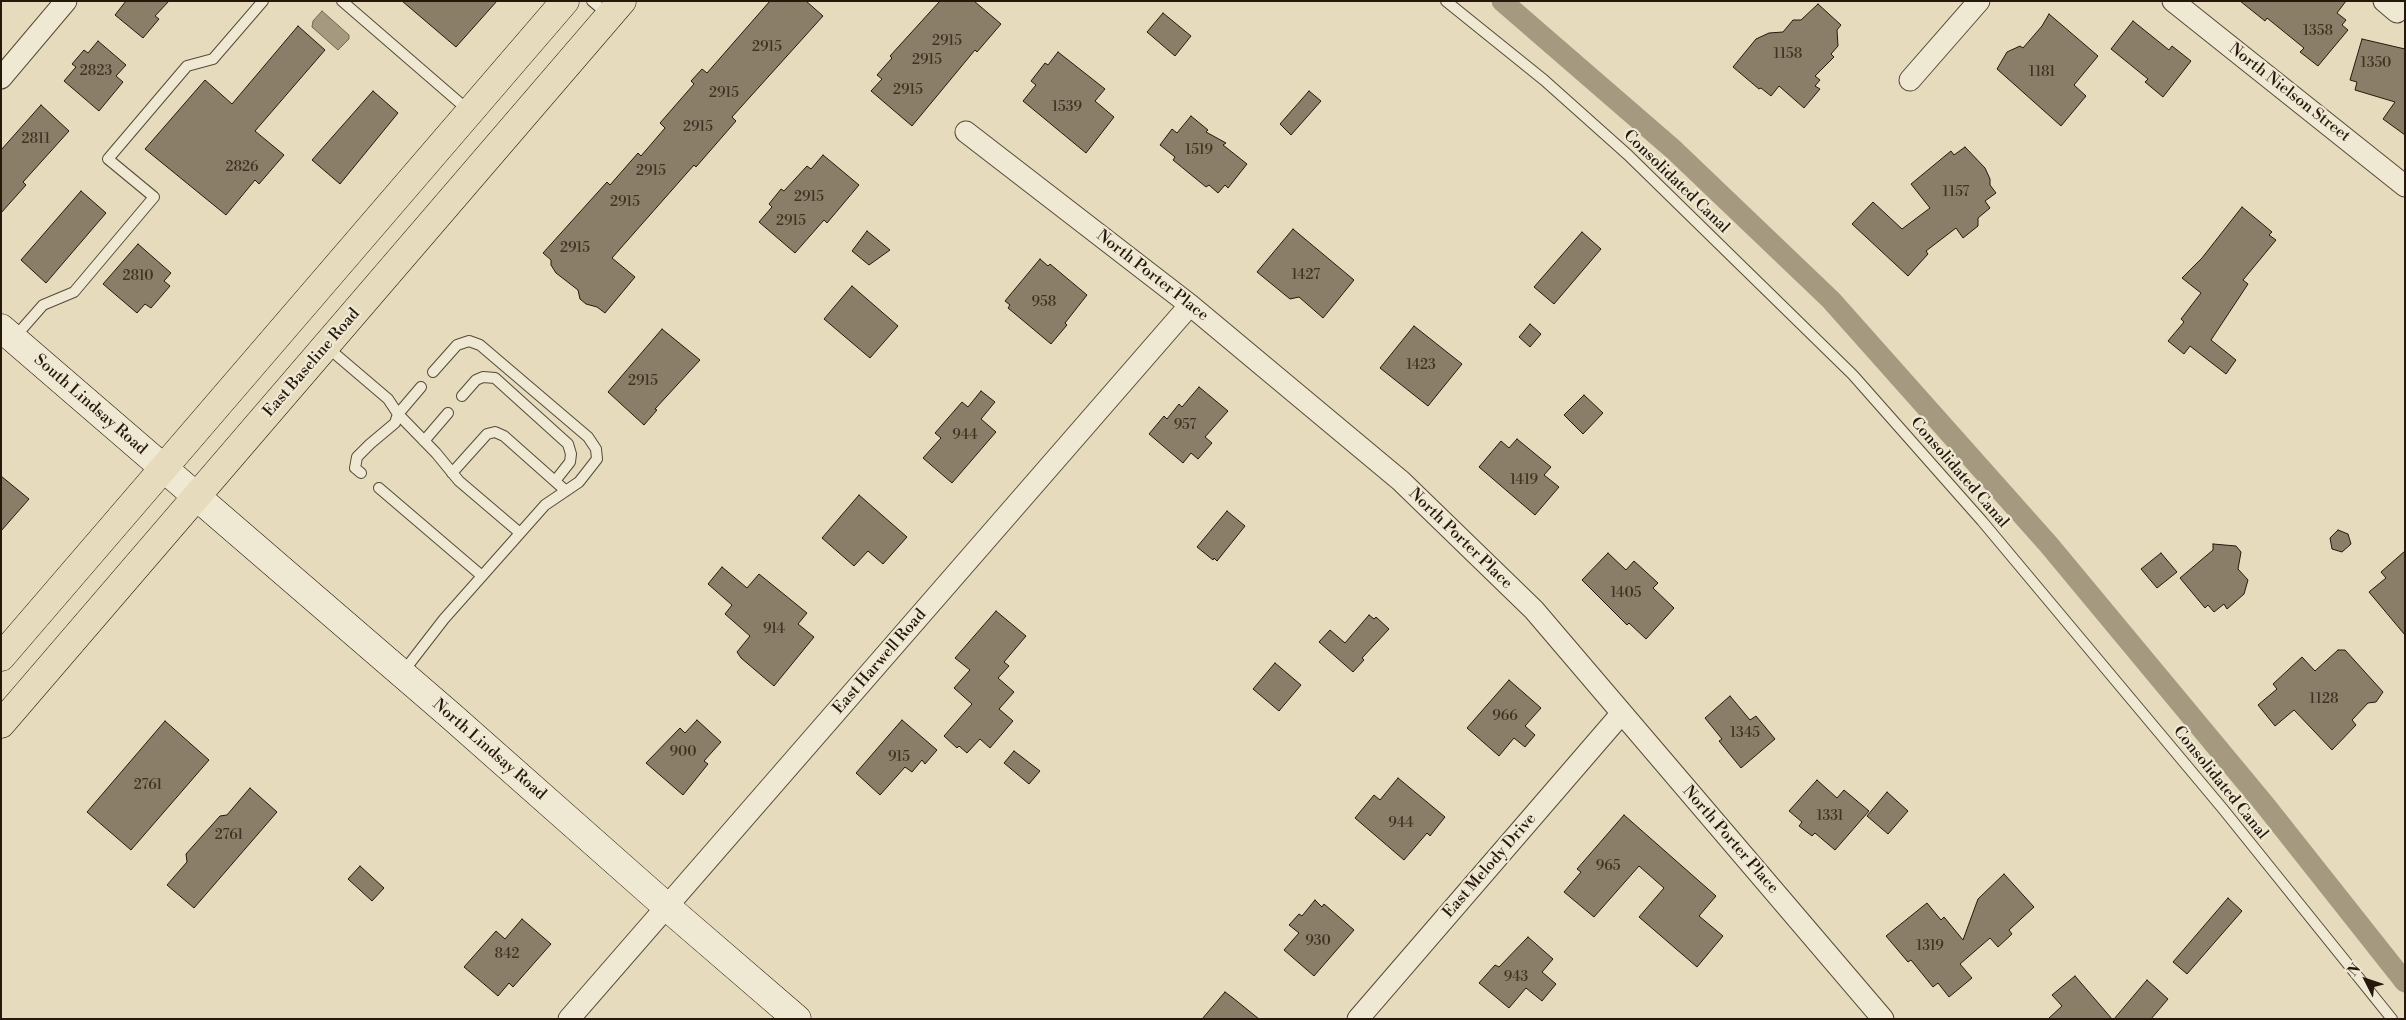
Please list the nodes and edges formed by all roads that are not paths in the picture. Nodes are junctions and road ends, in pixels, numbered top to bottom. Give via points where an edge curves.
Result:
1 (66, 1) edge
2 (263, 1) edge
3 (342, 1) edge
4 (565, 1) edge
5 (1446, 1) edge
6 (1979, 1) edge
7 (2173, 1) edge
8 (608, 6) edge
9 (1, 78) edge
10 (1910, 80) dead end
11 (469, 111) junction
12 (966, 132) dead end
13 (2405, 186) edge
14 (1190, 305) junction
15 (7, 334) edge
16 (326, 346) junction
17 (433, 372) dead end
18 (420, 387) dead end
19 (462, 396) dead end
20 (448, 413) dead end
21 (398, 414) junction
22 (424, 440) junction
23 (361, 473) dead end
24 (452, 473) junction
25 (554, 481) junction
26 (179, 483) junction
27 (379, 488) dead end
28 (566, 491) junction
29 (520, 532) junction
30 (482, 576) junction
31 (1, 657) edge
32 (401, 674) junction
33 (1622, 713) junction
34 (1, 724) edge
35 (667, 907) junction
36 (569, 1019) edge
37 (797, 1019) edge
38 (1358, 1019) edge
39 (1883, 1019) edge
40 (2392, 1019) edge

1 - 9 street
2 - 15 lane via 214,59 187,66 108,159 154,198 74,292 43,305
3 - 11 lane
4 - 11 main road, East Baseline Road
5 - 40 lane, Consolidated Canal via 1544,80 1628,155 1853,375 2040,589 2217,801
6 - 10 street
7 - 13 street, North Nielson Street
8 - 16 main road, East Baseline Road
11 - 26 main road, East Baseline Road
12 - 14 street, North Porter Place
14 - 33 street, North Porter Place via 1401,481 1534,610
14 - 35 street, East Harwell Road
15 - 26 main road, South Lindsay Road
16 - 21 lane via 388,399
16 - 26 main road, East Baseline Road
17 - 28 lane via 457,344 469,341 480,345 588,437 596,449 597,459 579,482
18 - 21 lane
19 - 25 lane via 476,380 494,378 568,444 572,454 570,462
20 - 22 lane
21 - 22 lane
21 - 23 lane via 395,423 357,457 355,468
22 - 24 lane
24 - 25 lane via 488,434 495,432 504,436
24 - 29 lane
25 - 28 lane
26 - 31 main road, East Baseline Road
26 - 32 main road, North Lindsay Road
26 - 34 main road, East Baseline Road
27 - 30 lane
28 - 29 lane via 544,505
29 - 30 lane
30 - 32 lane
32 - 35 main road, North Lindsay Road
33 - 38 street, East Melody Drive
33 - 39 street, North Porter Place
35 - 36 street, East Harwell Road
35 - 37 main road, North Lindsay Road

